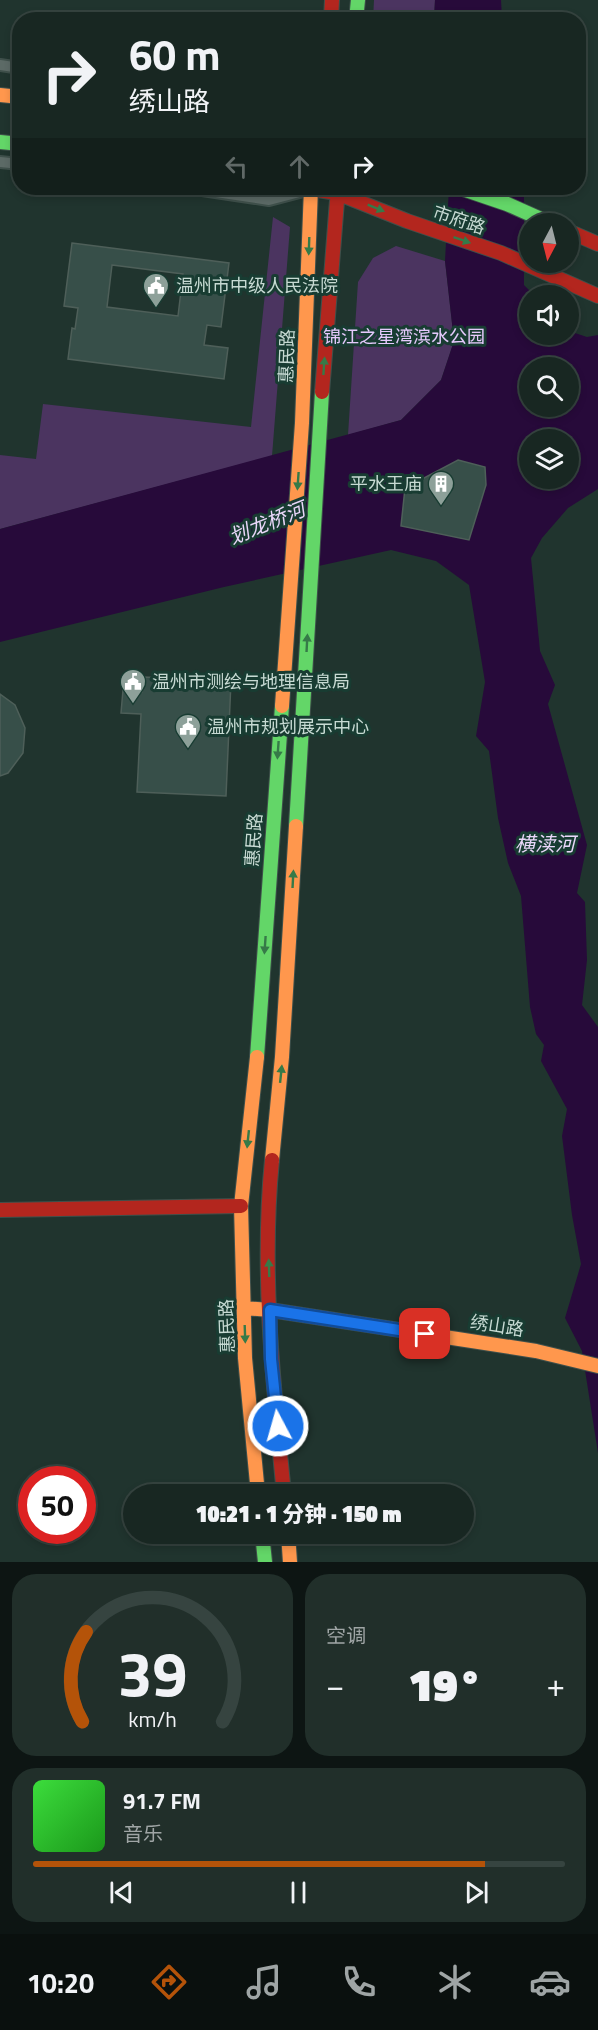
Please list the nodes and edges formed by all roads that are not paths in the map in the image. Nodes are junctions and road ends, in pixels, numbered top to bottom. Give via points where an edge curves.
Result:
1 (236, 195) edge
2 (286, 195) edge
3 (309, 195) edge
4 (337, 195) edge
5 (348, 195) edge
6 (481, 195) edge
7 (527, 213) edge
8 (579, 235) edge
9 (598, 243) edge
10 (598, 296) edge
11 (241, 1206) junction
12 (0, 1210) edge
13 (244, 1308) junction
14 (270, 1310) junction
15 (598, 1366) edge
16 (257, 1484) edge
17 (283, 1484) edge
18 (263, 1544) edge
19 (289, 1544) edge
20 (265, 1562) edge
21 (290, 1562) edge

1 - 2 street via 269,200
3 -> 11 main road, 惠民路 via 302,423 257,1054
14 -> 4 main road, 惠民路 via 267,1207 282,1057
5 -> 10 main road, 市府路 via 407,221 501,253
6 - 7 main road, 市府路
8 - 9 main road
11 - 12 main road
11 - 13 main road, 惠民路
13 - 14 main road, 绣山路
13 -> 16 main road, 惠民路
14 - 15 main road, 绣山路 via 536,1351
14 - 17 main road, 惠民路
18 - 20 main road
19 - 21 main road

